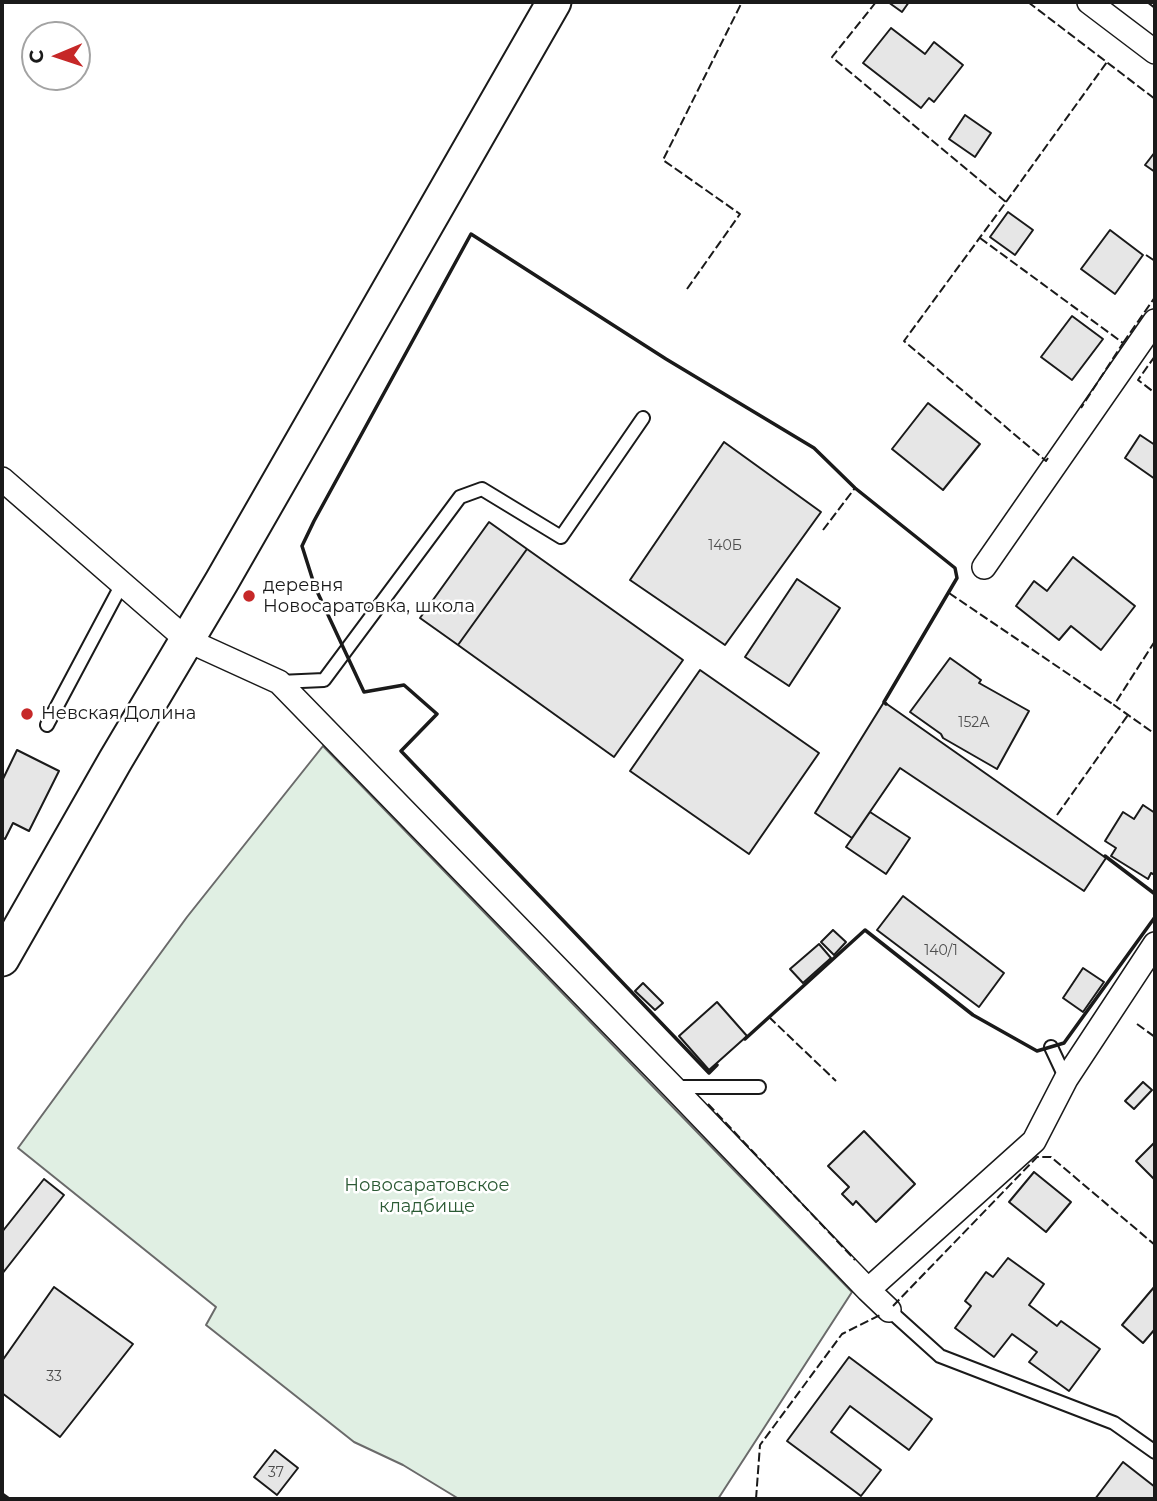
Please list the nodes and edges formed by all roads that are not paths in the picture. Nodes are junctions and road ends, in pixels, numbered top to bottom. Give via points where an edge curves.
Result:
1 (554, 2) edge
2 (1089, 2) edge
3 (1155, 52) edge
4 (1155, 321) edge
5 (643, 418) dead end
6 (2, 478) edge
7 (984, 567) dead end
8 (122, 584) junction
9 (187, 640) junction
10 (279, 682) junction
11 (47, 725) dead end
12 (1155, 944) edge
13 (2, 959) edge
14 (1051, 1047) dead end
15 (1066, 1079) junction
16 (673, 1087) junction
17 (759, 1087) dead end
18 (867, 1290) junction
19 (889, 1310) joint
20 (1155, 1452) edge

1 - 9 main road
2 - 3 street
4 - 7 street
5 - 10 lane via 561,537 482,489 460,497 324,680
6 - 8 street
8 - 9 street
8 - 11 lane
9 - 10 street
9 - 13 main road
10 - 16 street
12 - 15 street
14 - 15 lane
15 - 18 street via 1034,1141
16 - 17 lane
16 - 18 street
18 - 19 street
19 - 20 lane via 940,1356 1114,1423

